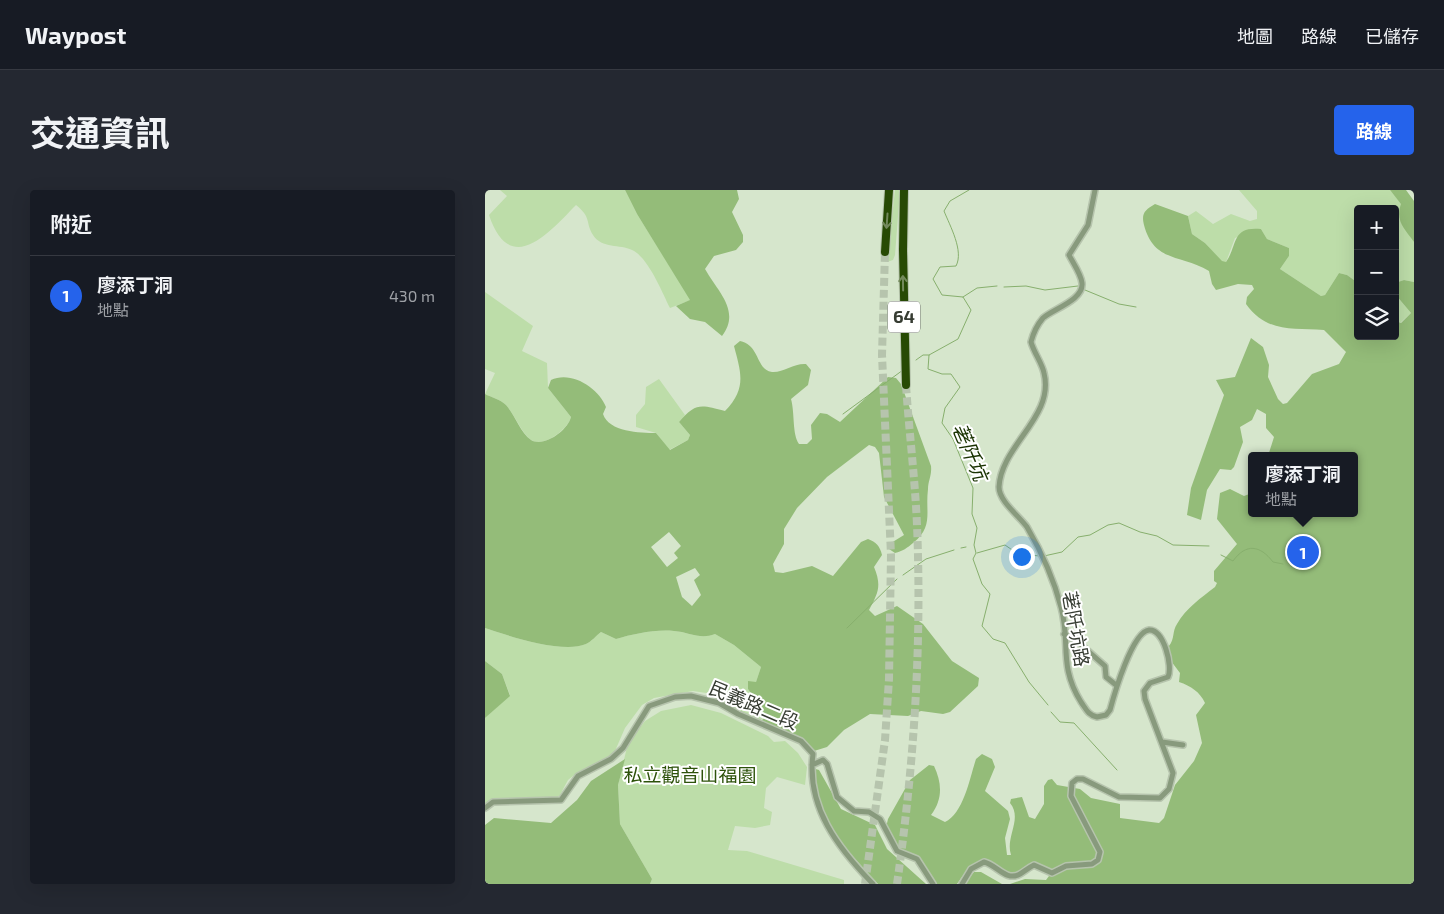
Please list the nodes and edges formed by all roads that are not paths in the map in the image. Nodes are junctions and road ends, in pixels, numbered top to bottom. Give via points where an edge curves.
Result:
1 (889, 190) edge
2 (904, 190) edge
3 (1095, 190) edge
4 (885, 252) tunnel mouth
5 (907, 385) tunnel mouth
6 (1064, 634) junction
7 (1116, 685) junction
8 (1162, 742) junction
9 (1183, 745) dead end
10 (812, 765) junction
11 (485, 808) edge
12 (873, 884) edge
13 (933, 884) edge
14 (962, 884) edge

1 -> 4 highway
5 -> 2 highway, 64
3 - 6 street, 荖阡坑路 via 1088,225 1069,254 1082,282 1081,288 1075,297 1041,320 1034,332 1031,342 1044,373 1045,388 1033,421 1009,456 999,490 1026,527 1042,558 1062,609
6 - 7 street via 1105,666 1106,677
6 - 7 street, 荖阡坑路 via 1070,681 1088,713 1097,717 1106,715
7 - 8 street, 荖阡坑路 via 1140,637 1148,630 1156,633 1164,644 1171,671 1168,677 1150,682 1145,692 1147,708
8 - 9 street
8 - 14 street, 荖阡坑路 via 1173,773 1169,789 1160,798 1119,797 1083,779 1072,783 1071,796 1096,842 1100,852 1098,860 1092,864 1066,866 1052,873 1034,866 1012,877 984,862 971,869
10 - 11 street, 民義路二段 via 813,754 808,747 788,734 707,698 675,697 649,706 623,748 611,759 578,776 561,800 493,802
10 - 12 street, 民義路二段 via 814,793 820,814 852,864
10 - 13 street via 823,760 837,797 854,811 869,812 880,819 897,852 917,859

